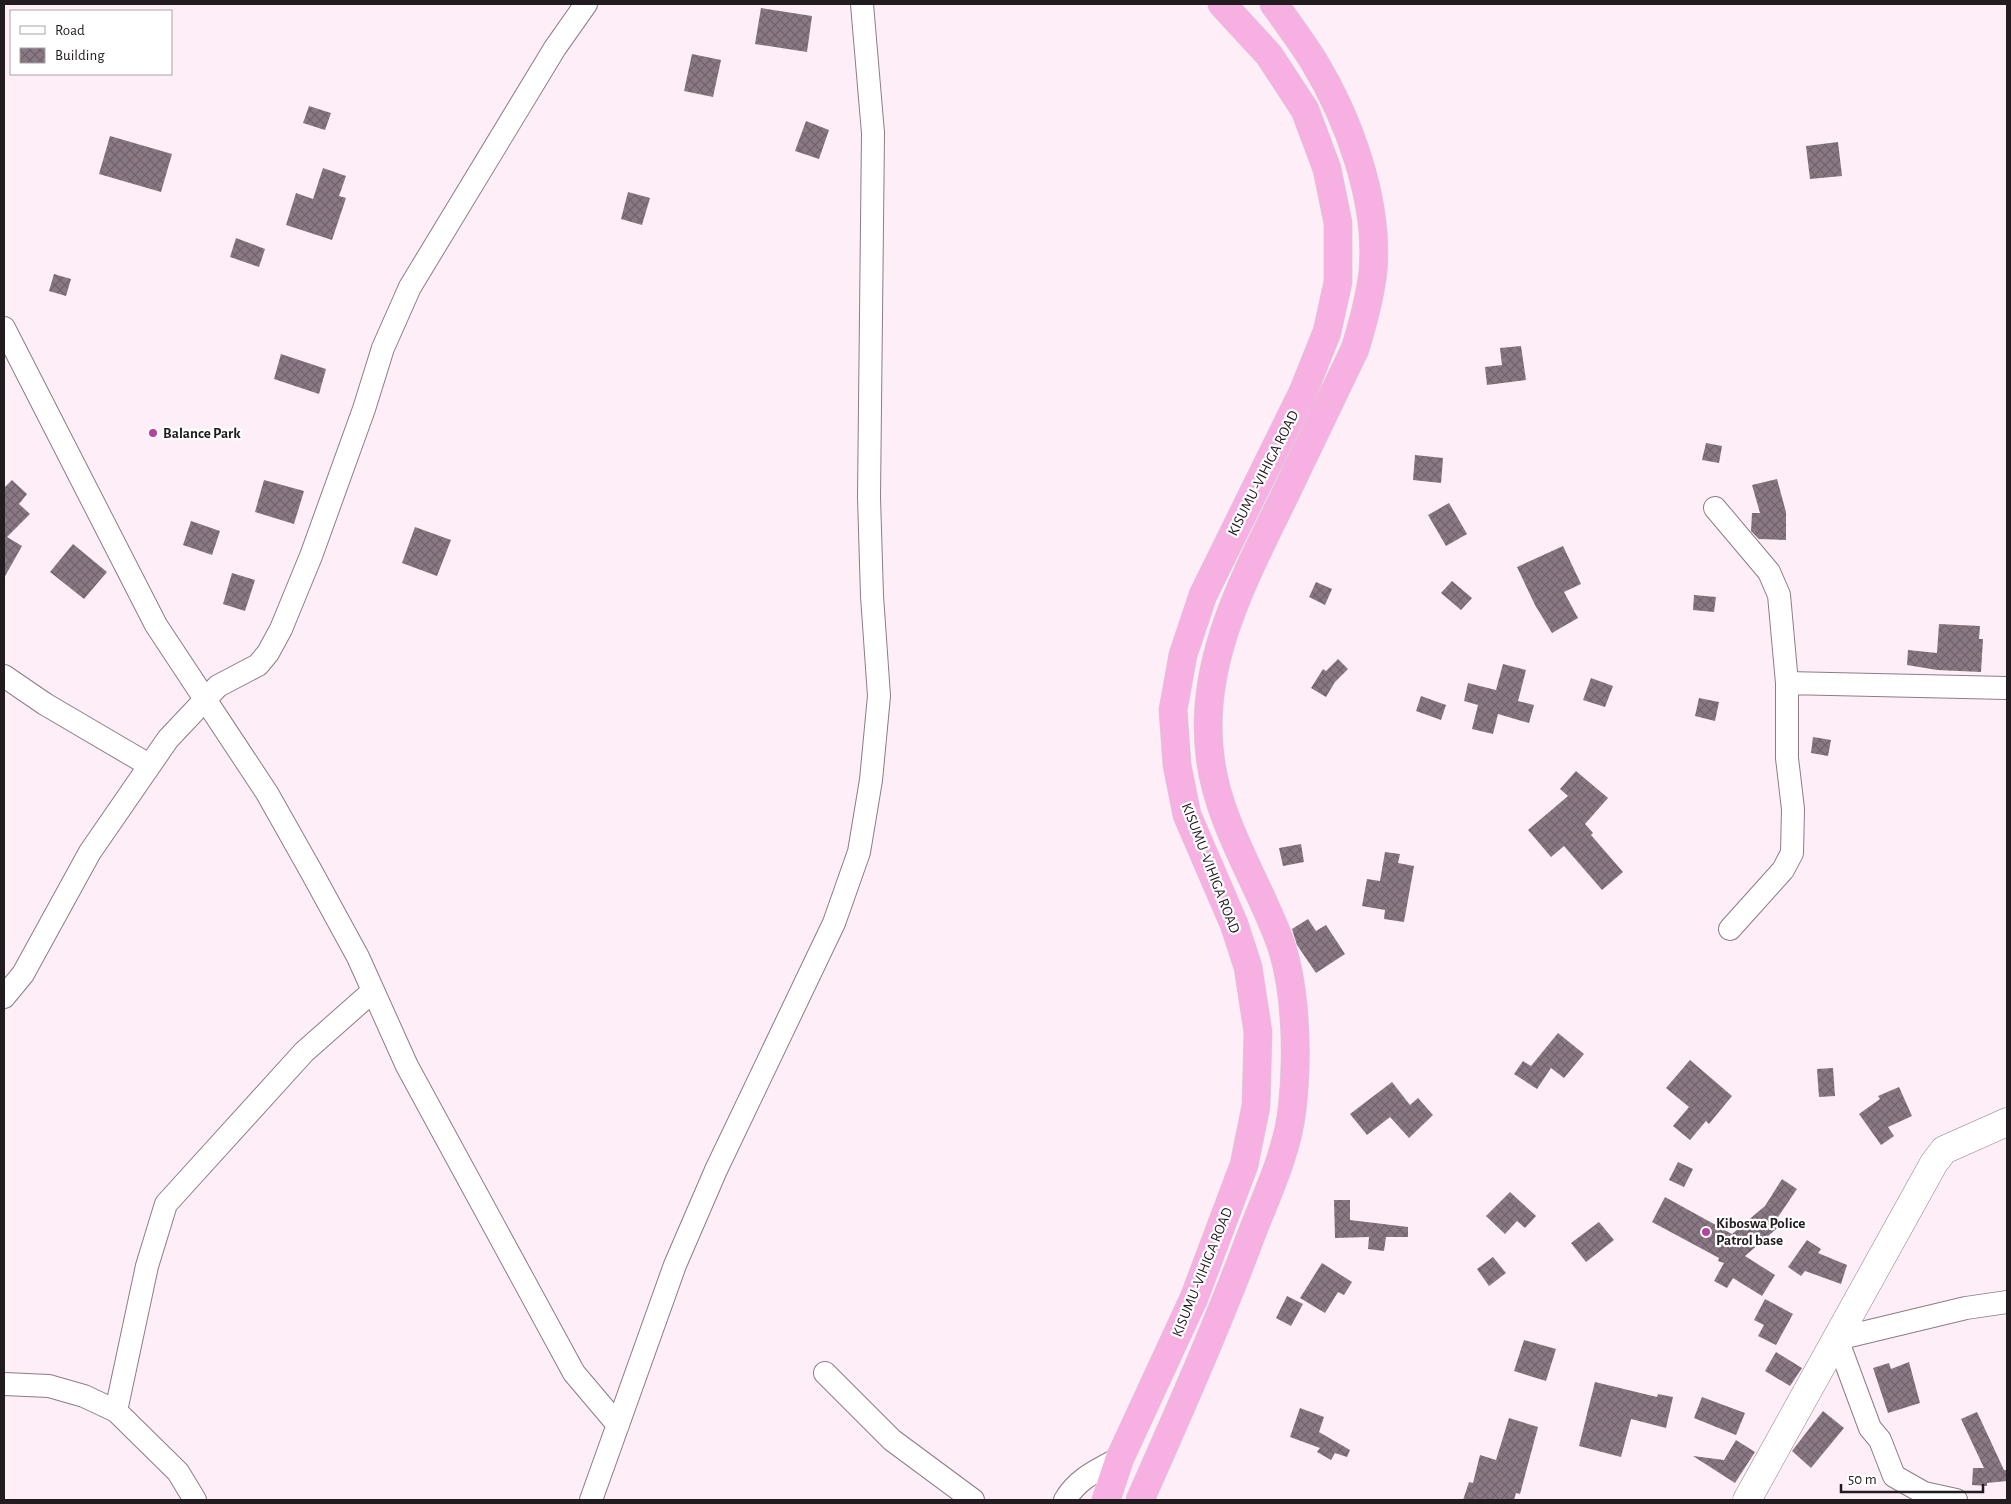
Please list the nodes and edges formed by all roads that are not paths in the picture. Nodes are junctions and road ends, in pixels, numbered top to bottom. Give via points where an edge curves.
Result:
1 (586, 4) edge
2 (862, 4) edge
3 (1222, 4) edge
4 (1274, 4) edge
5 (4, 328) edge
6 (1715, 508) dead end
7 (4, 676) edge
8 (1787, 683) junction
9 (2007, 688) edge
10 (205, 699) junction
11 (148, 765) junction
12 (1730, 929) dead end
13 (373, 991) junction
14 (4, 997) edge
15 (2007, 1122) edge
16 (2007, 1302) edge
17 (1837, 1339) junction
18 (824, 1373) dead end
19 (4, 1384) edge
20 (116, 1410) junction
21 (618, 1425) junction
22 (1120, 1458) junction
23 (195, 1500) edge
24 (591, 1500) edge
25 (973, 1500) edge
26 (1065, 1500) edge
27 (1106, 1500) edge
28 (1140, 1500) edge
29 (1747, 1500) edge
30 (1956, 1500) edge

1 - 10 street via 555,48 410,287 383,348 311,556 271,647 258,665 218,686
2 - 21 street via 873,133 869,497 879,696 871,780 859,852 834,923 720,1161 675,1266
3 - 22 highway, KISUMU -VIHIGA ROAD via 1269,55 1304,110 1327,169 1338,223 1338,282 1327,332 1303,392 1203,595 1183,655 1173,710 1177,765 1187,815 1234,924 1248,968 1258,1032 1256,1106 1244,1165 1194,1298
4 - 28 highway, KISUMU -VIHIGA ROAD via 1314,61 1360,162 1372,228 1373,270 1367,310 1355,349 1238,591 1213,673 1210,756 1220,803 1278,935 1288,969 1293,1015 1292,1112 1280,1162 1224,1309
5 - 10 street via 156,625
6 - 8 street via 1769,572 1779,596
7 - 11 street
8 - 9 street
8 - 12 street via 1792,853 1783,870
10 - 11 street
10 - 13 street via 267,793 358,957
11 - 14 street via 90,852 23,974
13 - 20 street via 304,1052 166,1204 147,1266
13 - 21 street via 407,1066 574,1373
15 - 17 street via 1963,1140 1939,1156
16 - 17 street via 1966,1308
17 - 29 street
17 - 30 street via 1870,1428 1880,1440 1894,1476 1924,1493
18 - 25 street via 892,1440
19 - 20 street via 49,1386
20 - 23 street via 178,1472
21 - 24 street
22 - 26 street via 1082,1479
22 - 27 highway, KISUMU -VIHIGA ROAD

